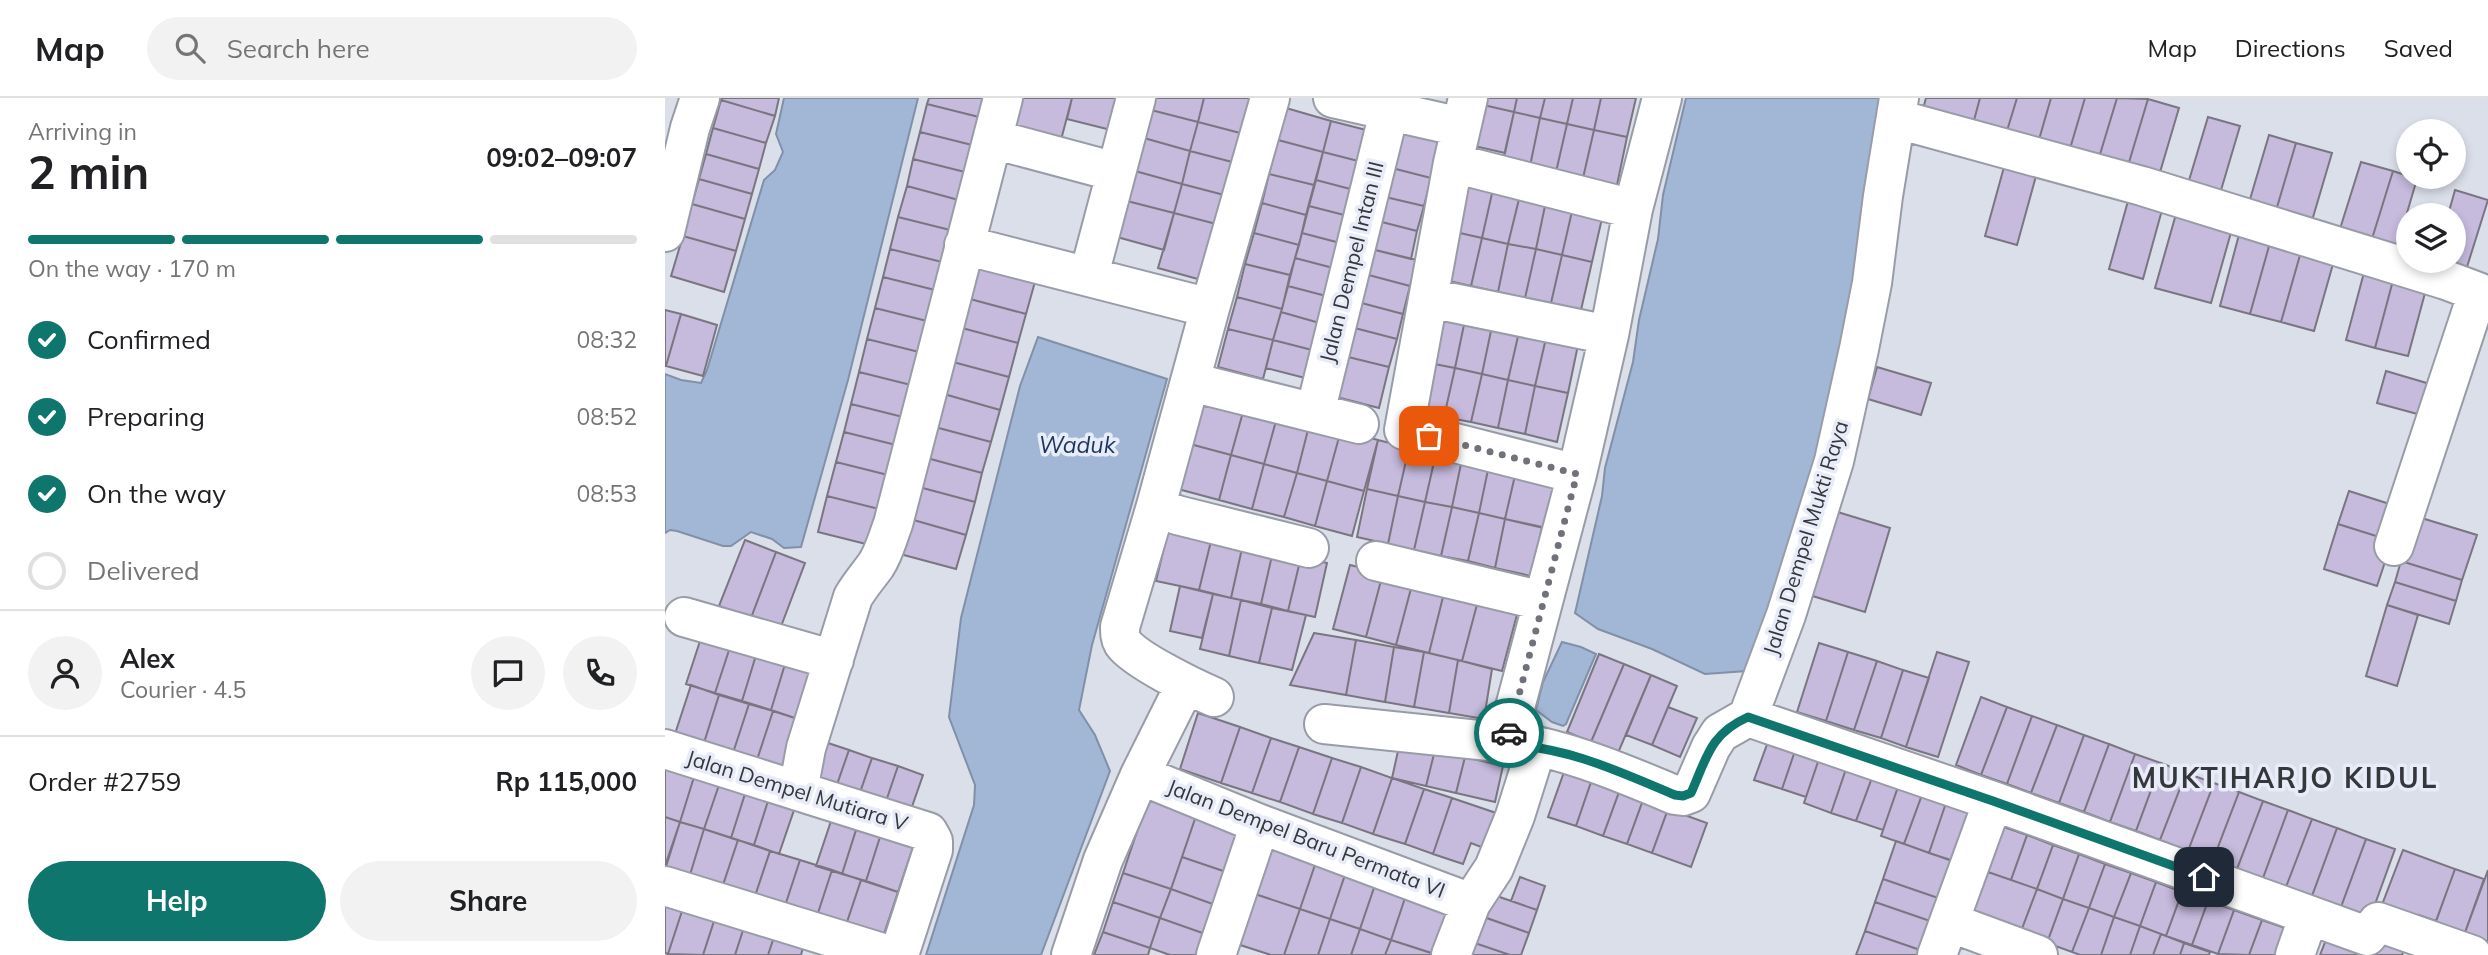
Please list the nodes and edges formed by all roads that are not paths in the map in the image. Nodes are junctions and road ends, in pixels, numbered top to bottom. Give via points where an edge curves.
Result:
1 (1003, 98) edge
2 (1136, 98) edge
3 (1271, 98) edge
4 (1333, 98) edge
5 (1661, 98) edge
6 (1898, 108) edge
7 (1389, 112) junction
8 (685, 115) edge
9 (1461, 129) edge
10 (993, 139) junction
11 (1116, 172) junction
12 (1633, 209) junction
13 (665, 232) edge
14 (964, 245) junction
15 (1089, 275) junction
16 (2483, 294) edge
17 (1429, 298) junction
18 (1210, 308) junction
19 (1609, 335) junction
20 (1191, 382) junction
21 (1315, 413) junction
22 (1359, 424) dead end
23 (1577, 474) junction
24 (1156, 506) junction
25 (2393, 546) dead end
26 (1309, 548) dead end
27 (1376, 561) dead end
28 (1543, 601) junction
29 (684, 617) dead end
30 (834, 660) junction
31 (1748, 717) junction
32 (1324, 724) dead end
33 (1518, 737) junction
34 (665, 750) edge
35 (1140, 775) junction
36 (798, 791) junction
37 (1993, 801) junction
38 (1260, 824) junction
39 (665, 886) edge
40 (1471, 903) junction
41 (2309, 915) junction
42 (1943, 939) edge
43 (889, 955) edge
44 (899, 955) edge
45 (1071, 955) edge
46 (1216, 955) edge
47 (1451, 955) edge
48 (2038, 955) edge
49 (2295, 955) edge
50 (2472, 955) edge

1 - 10 street
2 - 11 street
3 - 18 street
4 - 7 street
5 - 12 street
6 - 16 street
6 - 31 street, Jalan Dempel Mukti Raya via 1872,283 1834,461 1786,615
7 - 9 street
7 - 21 street, Jalan Dempel Intan III
8 - 13 street
9 - 12 street
9 - 17 street
10 - 11 street
10 - 14 street
11 - 15 street
12 - 19 street
14 - 15 street
14 - 30 street via 893,523 875,566 853,597
15 - 18 street
16 - 25 street
17 - 19 street
17 - 23 street via 1404,430
18 - 20 street
19 - 23 street
20 - 21 street
20 - 24 street
21 - 22 street
23 - 28 street
24 - 26 street
24 - 35 street via 1120,627 1121,639 1128,649 1199,691
27 - 28 street
28 - 33 street
29 - 30 street
30 - 36 street via 806,748
31 - 33 street via 1720,733 1691,793 1683,796
31 - 37 street
32 - 33 street
33 - 40 street via 1515,816 1494,868
34 - 36 street, Jalan Dempel Mutiara V
35 - 38 street, Jalan Dempel Baru Permata VI
35 - 45 street via 1103,860
36 - 44 street, Jalan Dempel Mutiara V via 928,832 933,850
37 - 41 street
37 - 42 street
38 - 40 street, Jalan Dempel Baru Permata VI
38 - 46 street
39 - 43 street
40 - 47 street
41 - 49 street
41 - 50 street via 2367,936 2378,922
42 - 48 street

